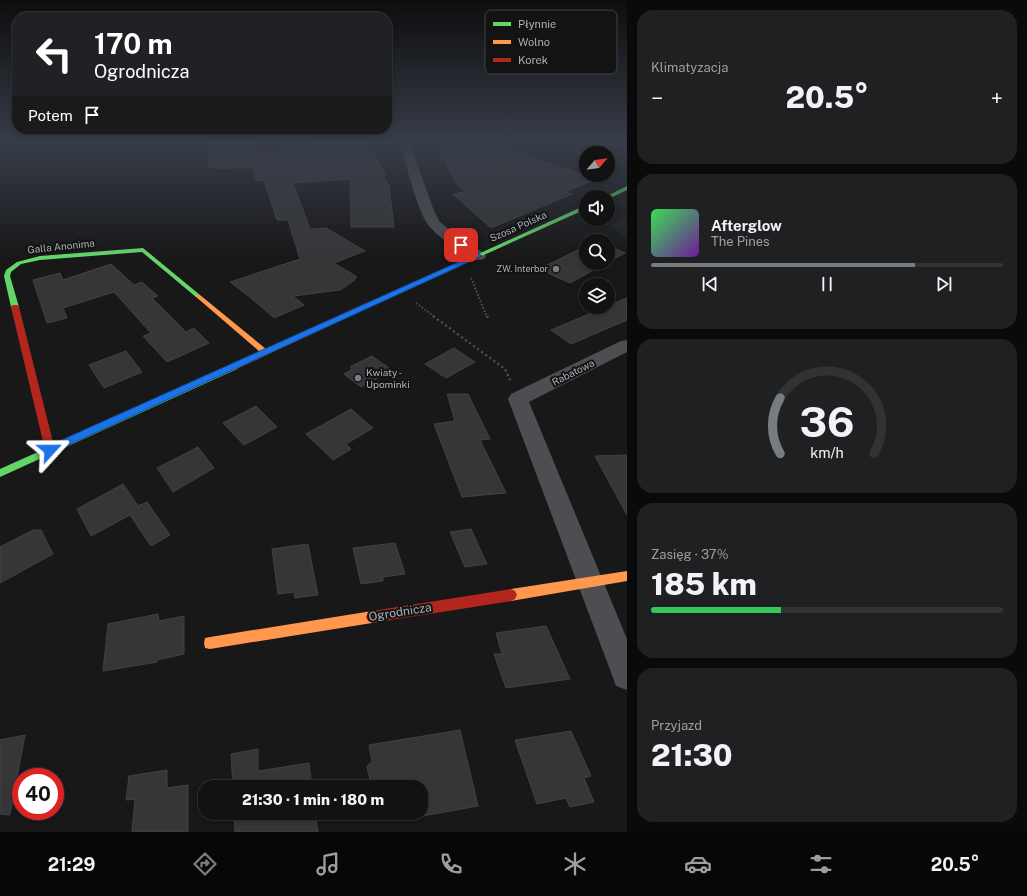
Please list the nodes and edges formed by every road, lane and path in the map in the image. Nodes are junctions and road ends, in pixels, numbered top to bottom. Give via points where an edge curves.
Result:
1 (418, 180) edge
2 (627, 188) edge
3 (615, 194) edge
4 (579, 210) edge
5 (479, 256) junction
6 (464, 262) junction
7 (419, 305) dead end
8 (488, 318) dead end
9 (627, 345) edge
10 (266, 353) junction
11 (518, 399) junction
12 (50, 450) junction
13 (0, 473) edge
14 (627, 576) edge
15 (590, 582) junction
16 (210, 643) dead end
17 (627, 675) edge

1 - 5 street via 434,223 448,236
2 - 3 street
4 - 5 street, Szosa Polska
5 - 6 street, Szosa Polska
6 - 8 path
6 - 10 street, Szosa Polska
7 - 11 path via 506,369
9 - 11 street, Rabatowa
10 - 12 street, Szosa Polska
10 - 12 street, Galla Anonima via 143,250 40,258 19,263 8,271 7,276
11 - 15 street
12 - 13 street, Szosa Polska
14 - 15 street
15 - 16 street, Ogrodnicza
15 - 17 street

